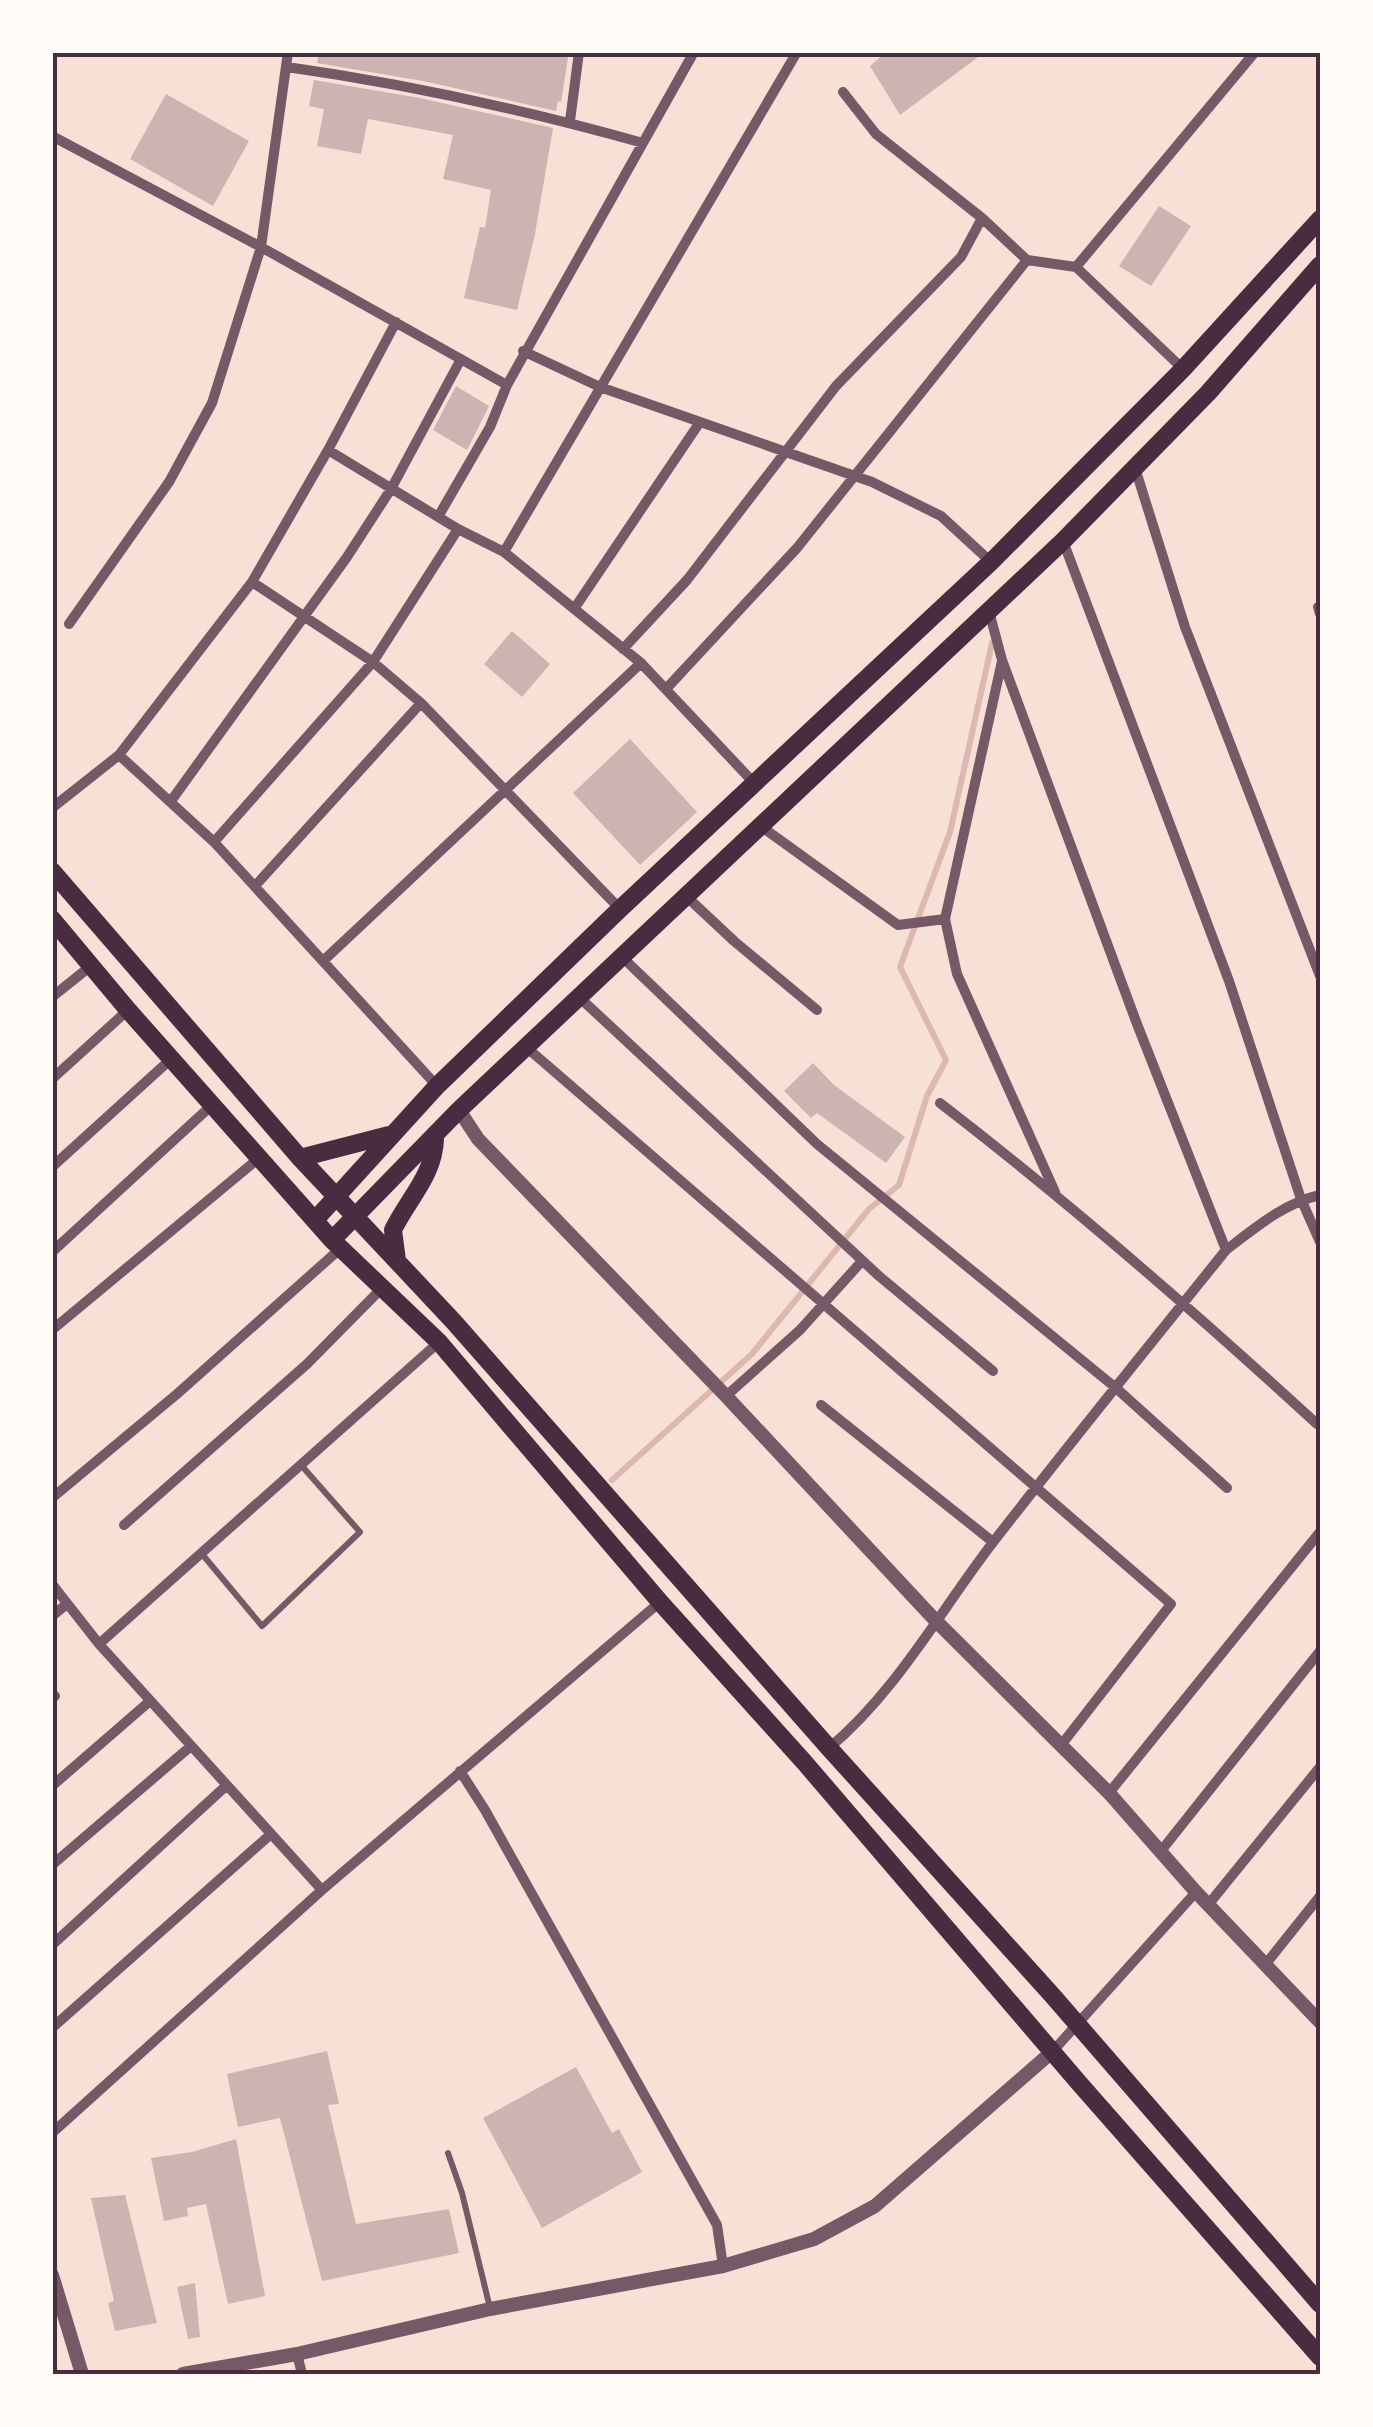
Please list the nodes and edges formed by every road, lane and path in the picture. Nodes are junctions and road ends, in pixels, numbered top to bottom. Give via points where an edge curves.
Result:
1 (288, 52) edge
2 (579, 52) edge
3 (694, 52) edge
4 (798, 52) edge
5 (1255, 52) edge
6 (286, 68) junction
7 (843, 92) dead end
8 (570, 122) junction
9 (52, 136) edge
10 (643, 143) junction
11 (982, 218) junction
12 (1320, 219) edge
13 (262, 247) junction
14 (1027, 260) junction
15 (1320, 264) edge
16 (1076, 267) junction
17 (396, 322) junction
18 (523, 352) junction
19 (461, 359) junction
20 (1183, 368) junction
21 (506, 385) junction
22 (600, 386) junction
23 (700, 422) junction
24 (328, 450) junction
25 (785, 452) junction
26 (1135, 467) junction
27 (854, 476) junction
28 (392, 489) junction
29 (438, 517) junction
30 (458, 529) junction
31 (1063, 540) junction
32 (504, 552) junction
33 (991, 562) junction
34 (252, 582) junction
35 (574, 609) junction
36 (989, 611) junction
37 (303, 616) junction
38 (69, 624) dead end
39 (623, 649) junction
40 (1002, 660) junction
41 (373, 662) junction
42 (640, 663) junction
43 (666, 689) junction
44 (421, 703) junction
45 (119, 755) junction
46 (755, 784) junction
47 (505, 789) junction
48 (171, 801) junction
49 (52, 808) edge
50 (762, 827) junction
51 (214, 842) junction
52 (52, 870) edge
53 (255, 886) junction
54 (687, 897) junction
55 (620, 909) junction
56 (52, 919) edge
57 (946, 919) junction
58 (622, 957) junction
59 (323, 961) junction
60 (93, 964) junction
61 (1320, 976) edge
62 (52, 997) edge
63 (580, 998) junction
64 (128, 1010) junction
65 (817, 1010) dead end
66 (526, 1047) junction
67 (171, 1059) junction
68 (52, 1078) edge
69 (437, 1086) junction
70 (940, 1103) dead end
71 (212, 1105) junction
72 (459, 1110) junction
73 (390, 1136) junction
74 (435, 1138) junction
75 (259, 1158) junction
76 (300, 1158) junction
77 (52, 1167) edge
78 (1055, 1192) junction
79 (1320, 1195) edge
80 (337, 1198) junction
81 (1302, 1199) junction
82 (355, 1218) junction
83 (316, 1220) junction
84 (1320, 1242) edge
85 (337, 1244) junction
86 (1226, 1250) junction
87 (52, 1252) edge
88 (862, 1260) junction
89 (399, 1266) junction
90 (382, 1288) junction
91 (1184, 1302) junction
92 (824, 1306) junction
93 (52, 1330) edge
94 (439, 1342) junction
95 (994, 1371) dead end
96 (1116, 1388) junction
97 (726, 1396) junction
98 (822, 1405) dead end
99 (1319, 1422) edge
100 (301, 1465) junction
101 (1227, 1488) dead end
102 (1036, 1489) junction
103 (52, 1498) edge
104 (124, 1525) dead end
105 (1320, 1532) edge
106 (994, 1542) junction
107 (201, 1554) junction
108 (52, 1584) edge
109 (660, 1602) junction
110 (68, 1604) junction
111 (52, 1616) edge
112 (935, 1620) junction
113 (99, 1644) junction
114 (1320, 1651) edge
115 (150, 1701) junction
116 (1062, 1744) junction
117 (191, 1746) junction
118 (829, 1748) junction
119 (1320, 1767) edge
120 (460, 1771) junction
121 (52, 1786) edge
122 (227, 1786) junction
123 (1109, 1793) junction
124 (272, 1834) junction
125 (1162, 1851) junction
126 (52, 1865) edge
127 (322, 1890) junction
128 (1196, 1892) junction
129 (1320, 1896) edge
130 (1208, 1905) junction
131 (52, 1944) edge
132 (1265, 1966) junction
133 (1320, 2022) edge
134 (1077, 2024) junction
135 (52, 2028) edge
136 (1052, 2050) junction
137 (54, 2128) edge
138 (448, 2153) dead end
139 (723, 2266) junction
140 (52, 2275) edge
141 (1320, 2304) edge
142 (490, 2310) junction
143 (297, 2354) junction
144 (1320, 2357) edge
145 (82, 2374) edge
146 (183, 2374) edge
147 (302, 2374) edge

1 - 6 street
2 - 8 street
3 - 10 street
4 - 22 street
5 - 16 street
6 - 8 street
6 - 13 street
7 - 11 street via 876,134
8 - 10 street
9 - 13 street
10 - 18 street
11 - 14 street
11 - 25 street via 960,257 836,386
12 - 20 main road
13 - 17 street
13 - 38 street via 212,403 169,482
14 - 16 street
14 - 27 street
15 - 26 main road
16 - 20 street
17 - 19 street
17 - 24 street
18 - 21 street
18 - 22 street
19 - 21 street
19 - 28 street
20 - 33 main road
21 - 29 street
22 - 23 street
22 - 32 street
23 - 25 street
23 - 35 street
24 - 28 street
24 - 34 street
25 - 27 street
25 - 39 street via 687,580
26 - 31 main road
26 - 61 street via 1185,627
27 - 33 street via 941,516
27 - 43 street
28 - 29 street
28 - 37 street
29 - 30 street
30 - 32 street
30 - 41 street
31 - 36 main road
31 - 81 street via 1229,981
32 - 35 street
33 - 46 main road
34 - 37 street
34 - 45 street
35 - 39 street
36 - 40 street
36 - 50 main road
37 - 41 street
37 - 48 street
39 - 42 street
40 - 57 street
40 - 86 street
41 - 44 street
41 - 51 street
42 - 43 street
42 - 47 street
43 - 46 street
44 - 47 street
44 - 53 street
45 - 48 street
45 - 49 street
46 - 55 main road
47 - 55 street
47 - 59 street
48 - 51 street
50 - 54 main road
50 - 57 street via 898,925
51 - 53 street
52 - 76 main road
53 - 59 street
54 - 58 main road
54 - 65 street
55 - 69 main road
56 - 60 main road
57 - 78 street via 956,974
58 - 63 main road
58 - 96 street via 818,1144
59 - 69 street
60 - 62 street
60 - 64 main road
63 - 66 main road
63 - 88 street
64 - 67 main road
64 - 68 street
66 - 72 main road
66 - 92 street
67 - 71 main road
67 - 77 street
69 - 73 main road
70 - 78 street
71 - 75 main road
71 - 87 street
72 - 74 main road
72 - 97 street via 478,1139
73 - 76 main road
73 - 80 main road
74 - 82 main road
74 - 89 main road via 429,1172 392,1230
75 - 83 main road
75 - 93 street
76 - 80 main road
78 - 91 street
79 - 81 street
80 - 82 main road
80 - 83 main road
81 - 84 street
81 - 86 street
82 - 85 main road
82 - 89 main road
83 - 85 main road
85 - 90 main road
85 - 103 street via 177,1394
86 - 91 street
88 - 92 street
88 - 95 street
89 - 118 main road
90 - 94 main road
90 - 104 street via 308,1364
91 - 96 street
91 - 99 street
92 - 97 street
92 - 102 street
94 - 100 street
94 - 109 main road
96 - 101 street
96 - 102 street
97 - 112 street
98 - 106 street
100 - 107 street
100 - 107 lane via 360,1532 262,1626
102 - 106 street
102 - 116 street via 1171,1604
105 - 123 street
106 - 112 street
107 - 113 street
108 - 110 street
109 - 120 street
109 - 136 main road
110 - 111 street
110 - 113 street
112 - 116 street
112 - 118 street via 886,1692
113 - 115 street
114 - 125 street
115 - 117 street
115 - 121 street
116 - 123 street
117 - 122 street
117 - 126 street
118 - 134 main road
119 - 130 street
120 - 127 street
120 - 139 street via 717,2225
122 - 124 street
122 - 131 street
123 - 125 street
124 - 127 street
124 - 135 street
125 - 128 street
127 - 137 street
128 - 130 street
128 - 134 street
129 - 132 street
130 - 132 street
132 - 133 street
134 - 136 street
134 - 141 main road
136 - 139 street via 875,2206 814,2239
136 - 144 main road
138 - 142 lane
139 - 142 street
140 - 145 street
142 - 143 street
143 - 146 street
143 - 147 street

